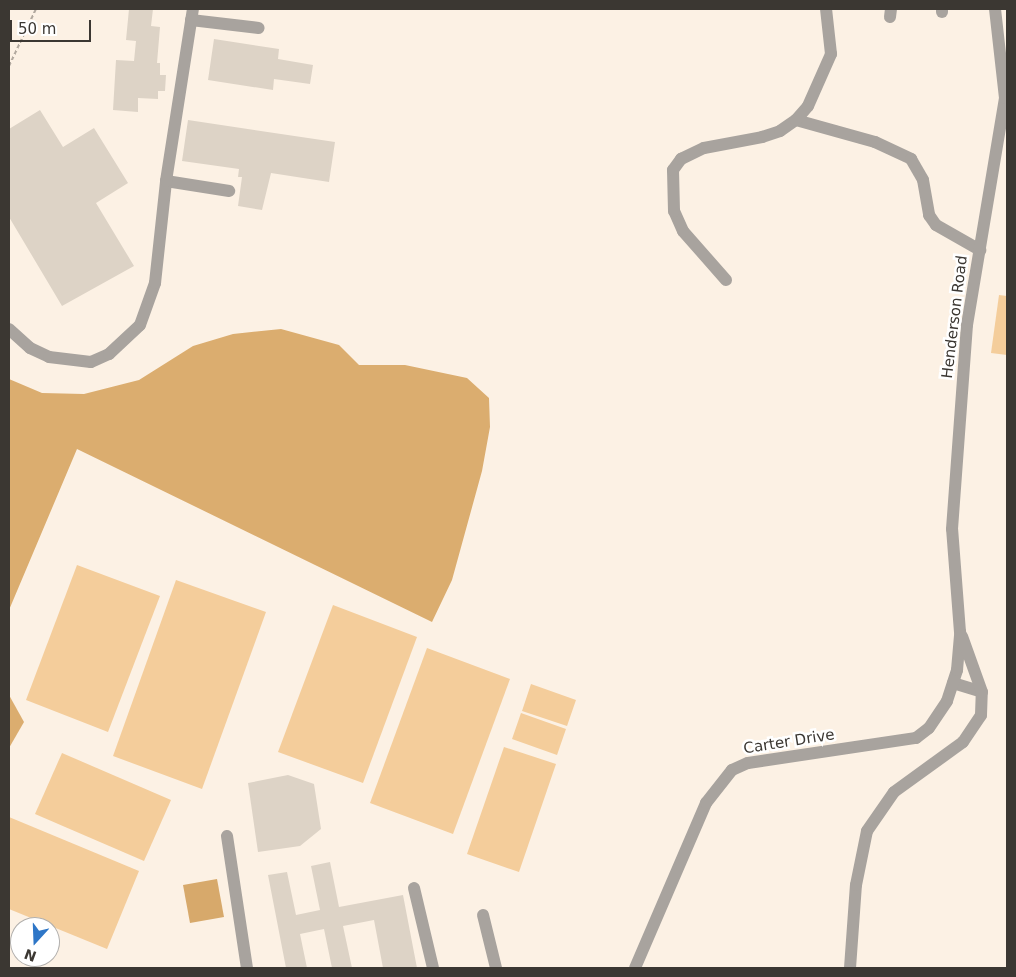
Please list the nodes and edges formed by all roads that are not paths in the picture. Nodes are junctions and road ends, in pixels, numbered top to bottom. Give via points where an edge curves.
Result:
1 (826, 9) edge
2 (996, 9) edge
3 (192, 15) edge
4 (259, 28) dead end
5 (796, 120) junction
6 (166, 181) junction
7 (229, 191) dead end
8 (980, 250) junction
9 (726, 280) dead end
10 (9, 329) edge
11 (960, 632) junction
12 (953, 683) junction
13 (982, 692) junction
14 (227, 836) dead end
15 (414, 888) dead end
16 (483, 915) dead end
17 (247, 968) edge
18 (433, 968) edge
19 (496, 968) edge
20 (635, 968) edge
21 (850, 968) edge

1 - 5 street via 831,54 808,106
2 - 8 street, Henderson Road via 1005,98
3 - 4 street
3 - 6 street
5 - 8 street via 876,142 911,159 923,180 929,215 936,225
5 - 9 street via 780,132 704,148 682,160 673,170 674,211 683,231
6 - 7 street
6 - 10 street via 155,283 140,325 124,341 91,362 68,362 30,348
8 - 11 street, Henderson Road via 967,325 952,529
11 - 12 street, Henderson Road
11 - 13 street, Henderson Road
12 - 13 street
12 - 20 street, Carter Drive via 940,714 916,738 748,764 732,770 706,803
13 - 21 street, Henderson Road via 981,714 970,734 938,763 911,776 894,792 867,832 856,885
14 - 17 street
15 - 18 street
16 - 19 street

